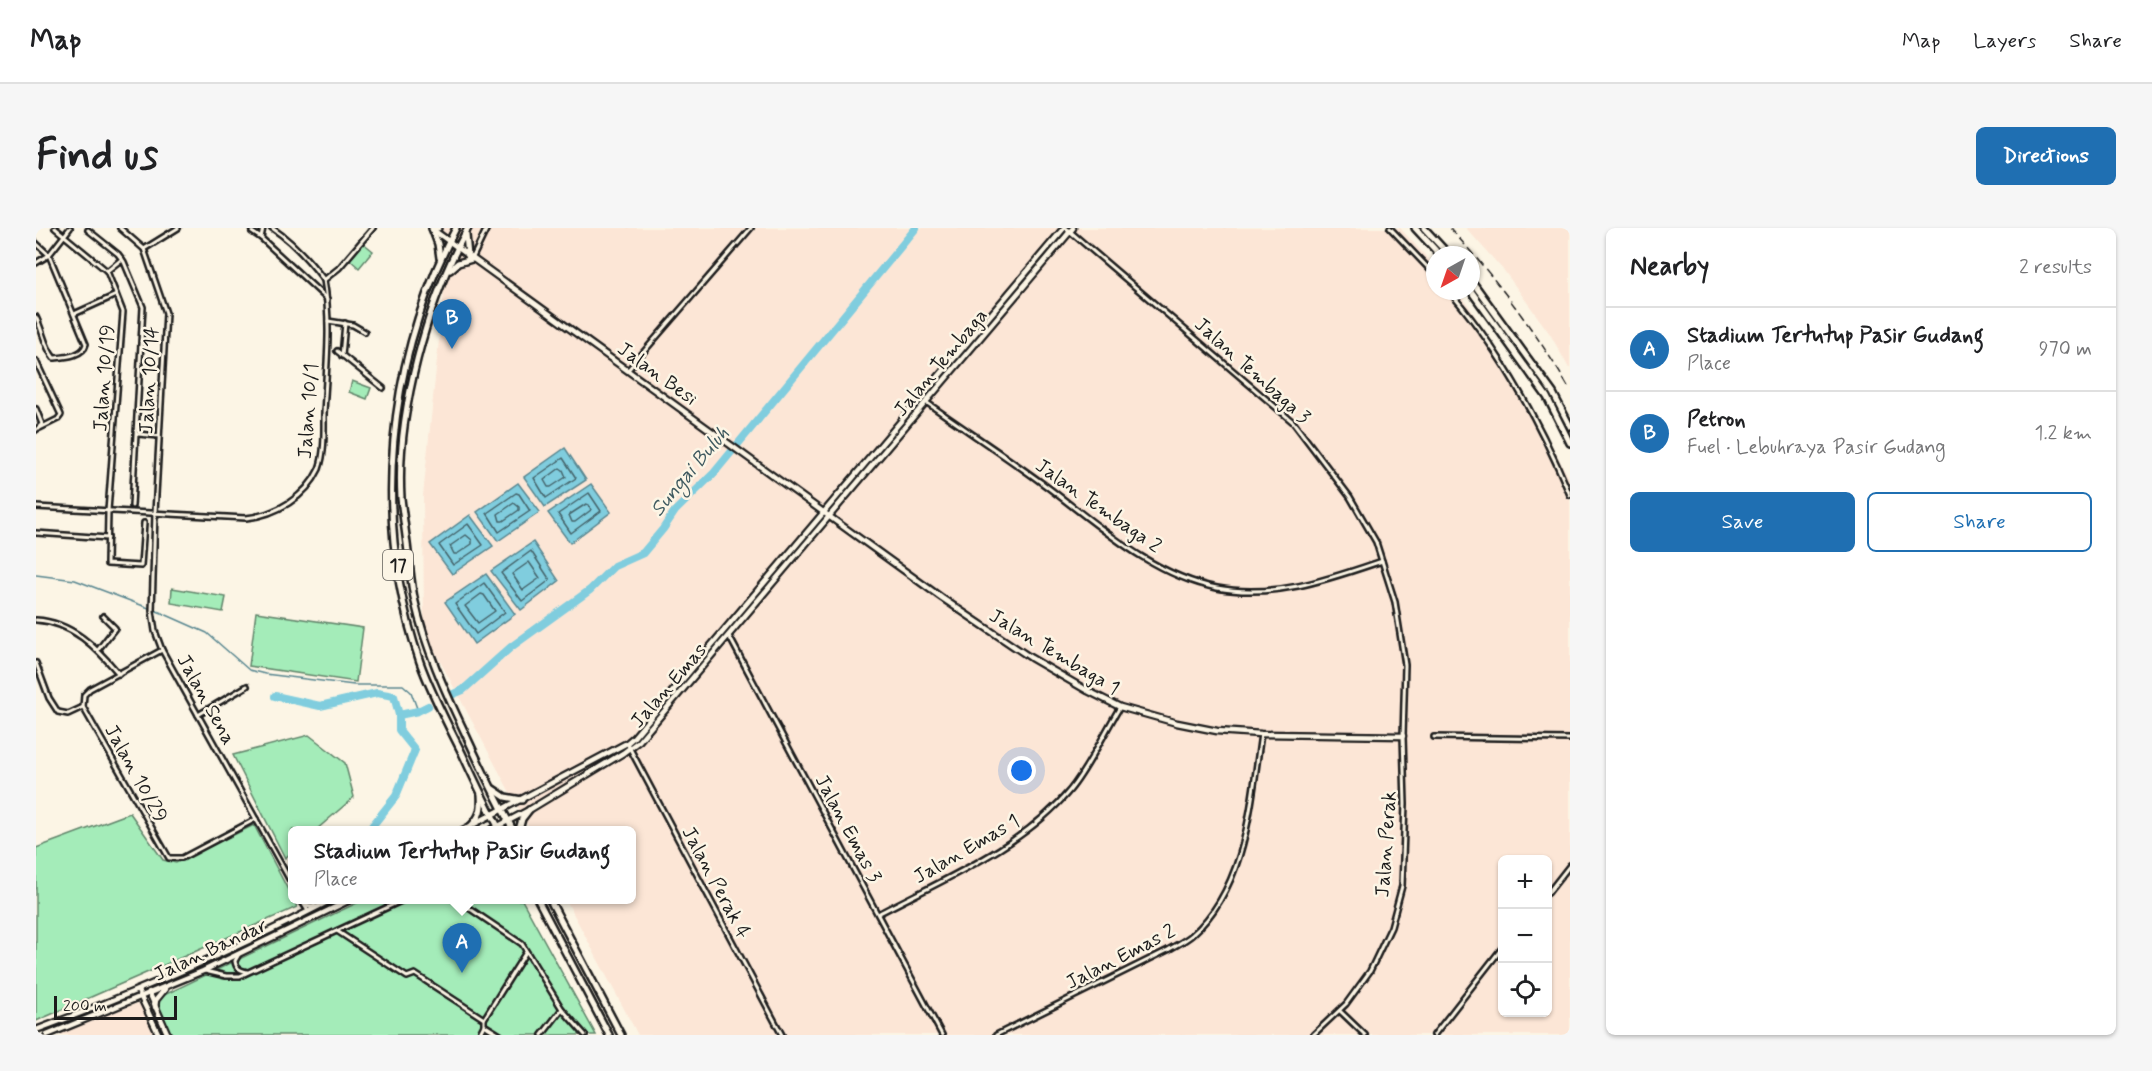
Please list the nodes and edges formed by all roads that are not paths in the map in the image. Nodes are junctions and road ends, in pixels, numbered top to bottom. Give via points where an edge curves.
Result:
1 (55, 228) edge
2 (70, 228) edge
3 (120, 228) edge
4 (178, 228) edge
5 (263, 228) edge
6 (272, 228) edge
7 (373, 228) edge
8 (432, 228) edge
9 (438, 228) edge
10 (456, 228) edge
11 (487, 228) edge
12 (751, 228) edge
13 (1390, 228) edge
14 (1415, 228) edge
15 (1424, 228) edge
16 (468, 229) edge
17 (1069, 229) edge
18 (88, 230) dead end
19 (252, 231) dead end
20 (64, 235) junction
21 (261, 238) junction
22 (449, 242) junction
23 (36, 243) edge
24 (1432, 246) edge
25 (1441, 246) edge
26 (457, 248) junction
27 (144, 249) junction
28 (49, 255) junction
29 (470, 257) junction
30 (122, 259) junction
31 (440, 260) junction
32 (36, 263) edge
33 (1426, 266) edge
34 (107, 271) junction
35 (448, 272) junction
36 (324, 280) junction
37 (1480, 292) edge
38 (116, 295) junction
39 (327, 299) junction
40 (1456, 300) edge
41 (1477, 300) edge
42 (74, 314) junction
43 (36, 317) edge
44 (328, 321) junction
45 (345, 323) junction
46 (38, 325) edge
47 (365, 332) dead end
48 (337, 351) dead end
49 (342, 356) junction
50 (36, 361) edge
51 (628, 370) junction
52 (383, 388) dead end
53 (920, 398) junction
54 (926, 402) junction
55 (36, 408) edge
56 (1570, 426) edge
57 (38, 429) edge
58 (138, 434) junction
59 (159, 436) junction
60 (1570, 443) edge
61 (1570, 495) edge
62 (132, 506) dead end
63 (36, 507) edge
64 (108, 511) junction
65 (824, 511) junction
66 (155, 513) junction
67 (831, 516) junction
68 (144, 523) dead end
69 (36, 533) edge
70 (108, 538) junction
71 (1382, 561) junction
72 (103, 616) dead end
73 (36, 620) edge
74 (729, 636) junction
75 (98, 650) junction
76 (162, 650) junction
77 (36, 663) edge
78 (118, 674) junction
79 (247, 686) dead end
80 (83, 707) junction
81 (1119, 707) junction
82 (198, 715) junction
83 (1261, 734) junction
84 (1403, 736) junction
85 (1434, 737) dead end
86 (1570, 739) edge
87 (627, 743) junction
88 (630, 749) junction
89 (489, 786) junction
90 (481, 792) junction
91 (522, 800) junction
92 (502, 810) junction
93 (529, 810) junction
94 (492, 816) junction
95 (256, 819) junction
96 (508, 821) junction
97 (471, 826) edge
98 (472, 826) edge
99 (497, 826) edge
100 (502, 826) edge
101 (510, 826) edge
102 (520, 826) edge
103 (1570, 865) edge
104 (288, 877) edge
105 (1552, 887) edge
106 (304, 904) edge
107 (306, 904) edge
108 (321, 904) joint
109 (342, 904) edge
110 (394, 904) edge
111 (463, 904) edge
112 (540, 904) edge
113 (552, 904) edge
114 (308, 911) junction
115 (325, 912) junction
116 (878, 914) junction
117 (297, 926) junction
118 (337, 930) junction
119 (527, 951) junction
120 (241, 952) junction
121 (1498, 954) edge
122 (203, 971) junction
123 (249, 972) junction
124 (146, 987) junction
125 (167, 987) junction
126 (138, 991) junction
127 (149, 994) junction
128 (141, 997) junction
129 (155, 1007) junction
130 (562, 1009) junction
131 (1340, 1011) junction
132 (484, 1019) junction
133 (484, 1025) junction
134 (36, 1030) edge
135 (47, 1035) edge
136 (159, 1035) edge
137 (168, 1035) edge
138 (478, 1035) edge
139 (500, 1035) edge
140 (542, 1035) edge
141 (585, 1035) edge
142 (609, 1035) edge
143 (621, 1035) edge
144 (782, 1035) edge
145 (942, 1035) edge
146 (996, 1035) edge
147 (1314, 1035) edge
148 (1365, 1035) edge
149 (1434, 1035) edge

1 - 20 street, Jalan 10/19
2 - 20 street
3 - 27 street, Jalan 10/14
4 - 27 street
5 - 21 street
6 - 36 street, Jalan 10/1 via 304,254
7 - 36 street
8 - 9 main road
8 - 22 main road, Jalan Besi
8 - 31 main road
10 - 22 main road, 17
11 - 29 street
12 - 51 street
13 - 33 street
14 - 24 main road
15 - 25 main road
16 - 26 main road, 17
16 - 29 main road
17 - 53 main road, Jalan Tembaga
17 - 54 main road, Jalan Tembaga
17 - 71 street, Jalan Tembaga 3 via 1293,422 1350,497 1376,542
18 - 30 street
19 - 21 street
20 - 28 street
20 - 34 street, Jalan 10/19
21 - 39 street
22 - 26 main road, Jalan Besi
22 - 31 main road, 17
23 - 28 street
26 - 29 main road, Jalan Besi
26 - 35 main road, 17
27 - 59 street, Jalan 10/14 via 166,313
28 - 32 street
28 - 42 street
29 - 35 main road
29 - 51 main road, Jalan Besi
30 - 34 street
30 - 58 street via 143,307
31 - 90 main road, 17 via 420,309 401,381 393,468 394,530 404,601 420,661
34 - 38 street, Jalan 10/19
35 - 89 main road, 17 via 431,314 411,385 401,497 414,601 444,689
36 - 39 street, Jalan 10/1
37 - 56 main road via 1553,393
38 - 42 street
38 - 64 street, Jalan 10/19 via 123,312
39 - 44 street, Jalan 10/1
40 - 61 street via 1506,371 1550,449
41 - 60 main road via 1547,397
42 - 46 street via 87,344 81,352 54,358
43 - 46 street
44 - 45 street
44 - 66 street, Jalan 10/1 via 321,462 307,487 281,508 257,517
45 - 47 street
45 - 49 street
48 - 49 street
49 - 52 street
50 - 57 street via 61,415
51 - 65 main road, Jalan Besi
53 - 54 street, Jalan Tembaga 2
53 - 65 main road, Jalan Tembaga
54 - 67 main road, Jalan Tembaga
54 - 71 street, Jalan Tembaga 2 via 1130,549 1191,581 1240,590 1292,588
55 - 57 street via 42,422
58 - 59 street
58 - 62 street
59 - 66 street, Jalan 10/14
63 - 64 street, Jalan 10/1
64 - 66 street, Jalan 10/1
64 - 70 street, Jalan 10/19
65 - 67 main road, Jalan Besi
65 - 87 main road, Jalan Emas
66 - 76 street, Jalan Sena via 152,611
67 - 74 main road, Jalan Emas
67 - 81 main road, Jalan Tembaga 1 via 1001,639
68 - 70 street, Jalan 10/19 via 139,567 107,564
69 - 70 street
71 - 84 street, Jalan Tembaga 3 via 1395,602 1405,665
72 - 75 street via 115,628
73 - 75 street via 59,624
74 - 88 main road, Jalan Emas
74 - 116 street, Jalan Emas 3
75 - 78 street
76 - 78 street
76 - 82 street, Jalan Sena
77 - 80 street via 55,709 64,715
78 - 80 street via 86,692
79 - 82 street
80 - 95 street, Jalan 10/29 via 169,858 182,858
81 - 83 main road, Jalan Tembaga 1 via 1217,731
81 - 116 street, Jalan Emas 1 via 1071,789 1027,832
82 - 95 street, Jalan Sena
83 - 84 main road, Jalan Tembaga 1
83 - 146 street, Jalan Emas 2 via 1239,859 1226,888 1200,926 1168,950
84 - 131 street, Jalan Perak via 1402,886 1391,927 1375,962
85 - 86 street
87 - 88 street, Jalan Perak 4
87 - 91 main road, Jalan Emas
88 - 93 main road, Jalan Emas
88 - 144 street, Jalan Perak 4
89 - 91 main road via 505,797
89 - 92 main road, 17
90 - 94 main road, 17
90 - 97 main road via 481,812
91 - 92 main road, Jalan Emas
92 - 94 main road
92 - 96 main road, 17
93 - 96 main road, Jalan Emas
93 - 102 main road
94 - 98 main road
94 - 99 main road, 17
95 - 104 street, Jalan Sena
96 - 100 main road, Jalan Emas
96 - 101 main road, 17
103 - 105 street
106 - 114 street
107 - 108 main road
108 - 114 main road, Jalan Bandar
109 - 115 main road, Jalan Bandar
110 - 118 street
111 - 119 street via 521,942
112 - 142 main road
113 - 143 main road
114 - 115 main road
114 - 117 main road
114 - 124 main road, Jalan Bandar
115 - 117 main road, Jalan Bandar
116 - 145 street, Jalan Emas 3
117 - 120 main road, Jalan Bandar
118 - 123 street
118 - 132 street via 407,977 415,974
119 - 130 street
119 - 132 street
120 - 122 main road, Jalan Bandar
120 - 123 street via 236,966
121 - 149 street
122 - 123 street via 233,977
122 - 125 main road, Jalan Bandar
124 - 126 main road, Jalan Bandar
124 - 127 main road
125 - 127 main road, Jalan Bandar
125 - 129 main road
126 - 128 main road
126 - 134 main road, Jalan Bandar
127 - 128 main road, Jalan Bandar
127 - 129 main road
128 - 135 main road, Jalan Bandar
128 - 136 main road
129 - 137 main road
130 - 140 street
130 - 141 street
131 - 147 street, Jalan Perak
131 - 148 street
132 - 133 street
133 - 138 street
133 - 139 street

